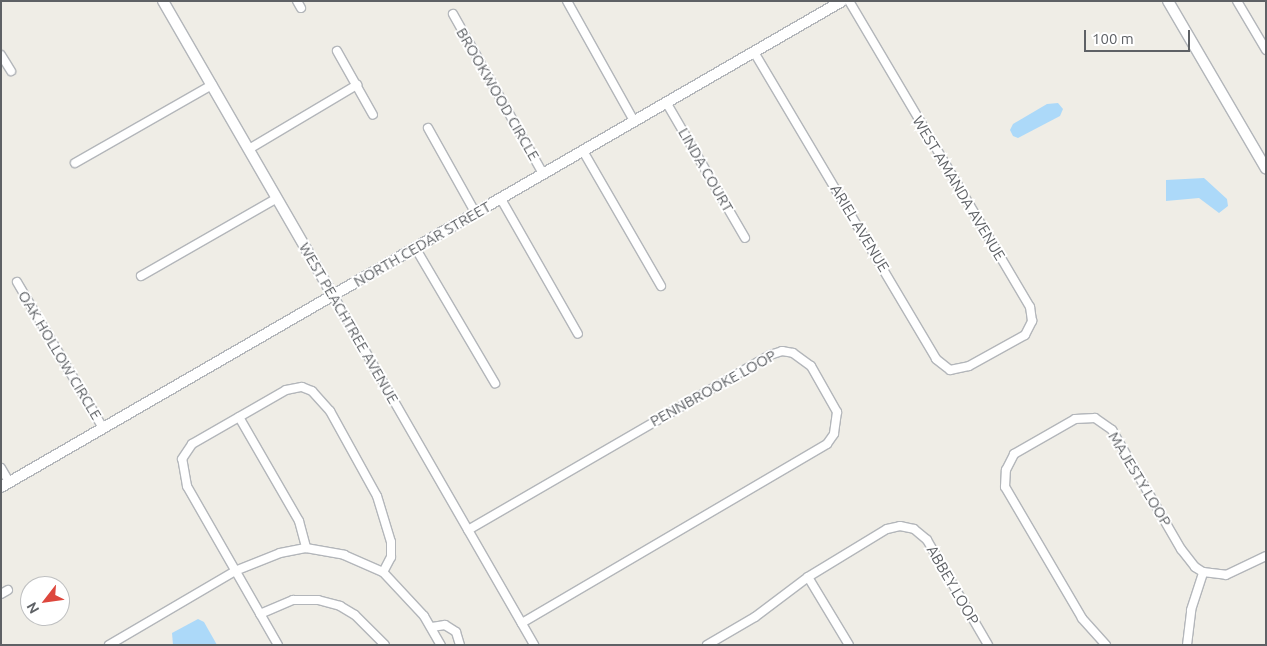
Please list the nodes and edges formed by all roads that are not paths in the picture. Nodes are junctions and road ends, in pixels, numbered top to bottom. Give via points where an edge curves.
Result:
1 (164, 1) edge
2 (567, 1) edge
3 (842, 1) edge
4 (849, 1) edge
5 (1168, 1) edge
6 (1237, 1) edge
7 (453, 14) dead end
8 (1266, 50) edge
9 (338, 51) dead end
10 (754, 52) junction
11 (1, 54) edge
12 (11, 71) dead end
13 (212, 85) junction
14 (357, 86) junction
15 (666, 102) junction
16 (373, 115) dead end
17 (634, 121) junction
18 (428, 128) dead end
19 (249, 149) junction
20 (583, 151) junction
21 (75, 163) dead end
22 (1266, 168) edge
23 (543, 174) junction
24 (277, 198) junction
25 (501, 199) junction
26 (476, 214) junction
27 (744, 238) dead end
28 (416, 249) junction
29 (141, 276) dead end
30 (17, 282) dead end
31 (661, 286) dead end
32 (333, 296) junction
33 (578, 334) dead end
34 (984, 358) joint
35 (495, 383) dead end
36 (239, 417) junction
37 (103, 428) junction
38 (1, 468) edge
39 (5, 485) edge
40 (468, 530) junction
41 (306, 548) junction
42 (1266, 556) edge
43 (236, 571) junction
44 (384, 572) junction
45 (1203, 572) junction
46 (808, 577) junction
47 (260, 614) junction
48 (522, 623) junction
49 (432, 628) junction
50 (109, 645) edge
51 (278, 645) edge
52 (385, 645) edge
53 (441, 645) edge
54 (460, 645) edge
55 (534, 645) edge
56 (707, 645) edge
57 (849, 645) edge
58 (988, 645) edge
59 (1106, 645) edge
60 (1187, 645) edge

1 - 13 street, WEST PEACHTREE AVENUE
2 - 17 street
3 - 10 street, NORTH CEDAR STREET
4 - 34 street, WEST AMANDA AVENUE via 1030,307 1032,321 1024,335
5 - 22 street
6 - 8 street
7 - 23 street, BROOKWOOD CIRCLE
9 - 14 street
10 - 15 street, NORTH CEDAR STREET
10 - 34 street, ARIEL AVENUE via 936,359 943,367 958,371
11 - 12 street
13 - 19 street, WEST PEACHTREE AVENUE
13 - 21 street
14 - 16 street
14 - 19 street
15 - 17 street, NORTH CEDAR STREET
15 - 27 street, LINDA COURT
17 - 20 street, NORTH CEDAR STREET
18 - 26 street
19 - 24 street, WEST PEACHTREE AVENUE
20 - 23 street, NORTH CEDAR STREET
20 - 31 street
23 - 25 street, NORTH CEDAR STREET
24 - 29 street
24 - 32 street, WEST PEACHTREE AVENUE
25 - 26 street, NORTH CEDAR STREET
25 - 33 street
26 - 28 street, NORTH CEDAR STREET
28 - 32 street, NORTH CEDAR STREET
28 - 35 street
30 - 37 street, OAK HOLLOW CIRCLE
32 - 37 street, NORTH CEDAR STREET
32 - 40 street, WEST PEACHTREE AVENUE
36 - 41 street via 299,521
36 - 43 street via 192,444 182,459 187,486
36 - 44 street via 293,388 312,391 322,399 368,478 387,522 391,557
37 - 39 street, NORTH CEDAR STREET
38 - 39 street
40 - 48 street, WEST PEACHTREE AVENUE
40 - 48 street, PENNBROOKE LOOP via 770,355 782,351 800,356 811,366 837,412 834,434 827,444
41 - 43 street via 280,553
41 - 44 street via 344,555
42 - 45 street via 1236,572 1216,575
43 - 47 street
43 - 50 street
44 - 49 street
45 - 59 street, MAJESTY LOOP via 1189,561 1119,441 1104,422 1086,417 1075,419 1014,454 1005,479 1009,496 1082,618
45 - 60 street via 1191,610
46 - 56 street, ABBEY LOOP via 755,617
46 - 57 street
46 - 58 street, ABBEY LOOP via 887,529 900,526 914,528 927,540
47 - 51 street
47 - 52 street via 293,600 318,600 340,606 355,615
48 - 55 street, WEST PEACHTREE AVENUE
49 - 53 street
49 - 54 street via 445,624 456,632

